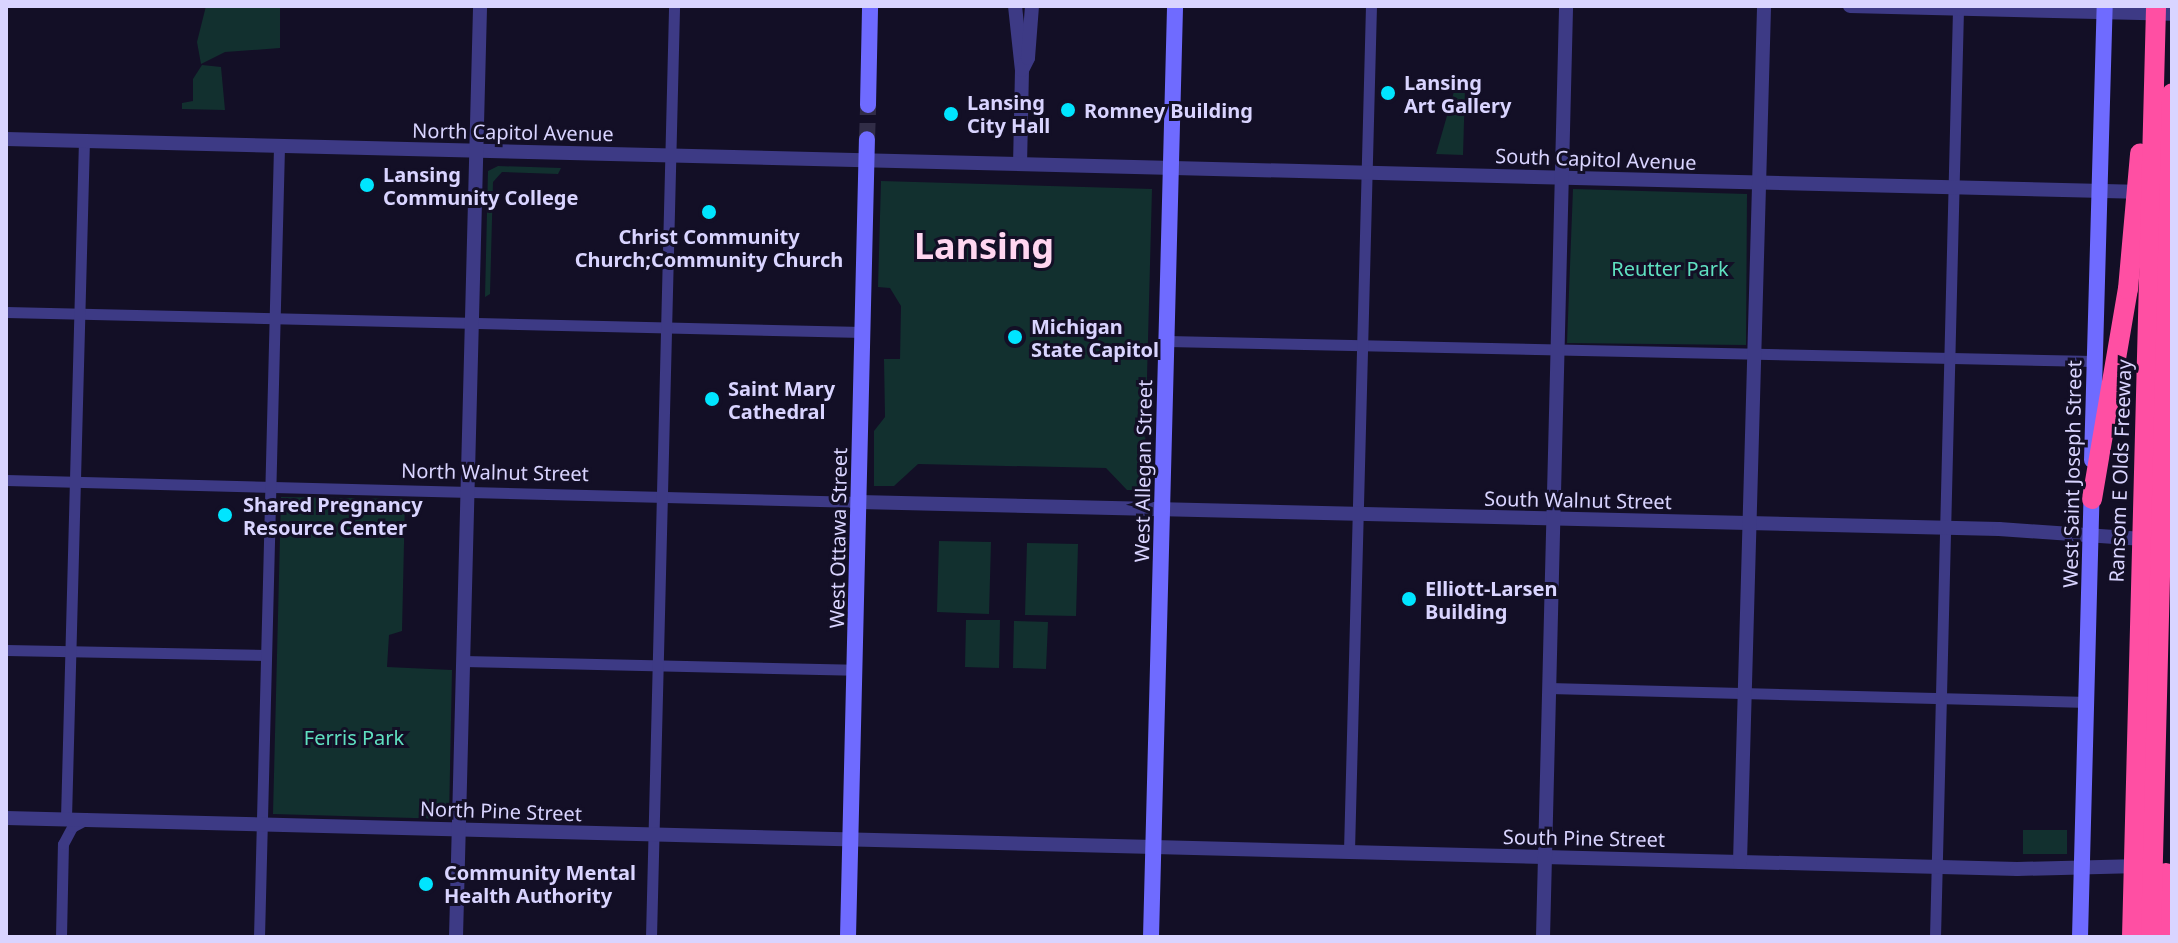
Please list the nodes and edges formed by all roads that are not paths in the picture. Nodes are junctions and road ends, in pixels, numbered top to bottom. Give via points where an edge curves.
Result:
1 (480, 6) edge
2 (674, 6) edge
3 (870, 6) edge
4 (1015, 6) edge
5 (1032, 6) edge
6 (1175, 6) edge
7 (1371, 6) edge
8 (1566, 6) edge
9 (1764, 6) edge
10 (1850, 6) edge
11 (2154, 6) edge
12 (1958, 7) edge
13 (2105, 9) edge
14 (2172, 14) edge
15 (1022, 70) junction
16 (2172, 93) edge
17 (868, 105) tunnel mouth
18 (6, 139) edge
19 (867, 139) tunnel mouth
20 (84, 141) junction
21 (279, 146) junction
22 (476, 151) junction
23 (671, 155) junction
24 (867, 161) junction
25 (1020, 164) junction
26 (1171, 166) junction
27 (1366, 173) junction
28 (1562, 179) junction
29 (1758, 183) junction
30 (1955, 187) junction
31 (2099, 191) junction
32 (2172, 193) edge
33 (6, 312) edge
34 (79, 314) junction
35 (274, 318) junction
36 (471, 323) junction
37 (667, 327) junction
38 (863, 332) junction
39 (1167, 341) junction
40 (1362, 345) junction
41 (1558, 350) junction
42 (1754, 354) junction
43 (1950, 358) junction
44 (2093, 361) junction
45 (6, 480) edge
46 (74, 481) junction
47 (270, 486) junction
48 (466, 492) junction
49 (663, 496) junction
50 (2092, 499) junction
51 (859, 502) junction
52 (983, 505) joint
53 (1162, 510) junction
54 (1357, 514) junction
55 (1554, 519) junction
56 (1749, 523) junction
57 (1946, 528) junction
58 (2092, 536) junction
59 (2172, 541) edge
60 (2159, 645) junction
61 (6, 650) edge
62 (69, 651) junction
63 (265, 655) junction
64 (463, 661) junction
65 (658, 665) junction
66 (2139, 667) junction
67 (854, 670) junction
68 (1549, 688) junction
69 (1745, 693) junction
70 (1942, 698) junction
71 (2088, 702) junction
72 (6, 818) edge
73 (66, 818) junction
74 (85, 819) junction
75 (262, 823) junction
76 (460, 830) junction
77 (654, 834) junction
78 (850, 839) junction
79 (995, 843) joint
80 (1154, 846) junction
81 (1349, 851) junction
82 (1545, 858) junction
83 (1740, 862) junction
84 (1936, 866) junction
85 (2083, 867) junction
86 (2172, 867) edge
87 (61, 937) edge
88 (259, 937) edge
89 (456, 937) edge
90 (651, 937) edge
91 (848, 937) edge
92 (1151, 937) edge
93 (1543, 937) edge
94 (1935, 937) edge
95 (2080, 937) edge
96 (2119, 937) edge
97 (2132, 937) edge
98 (2151, 937) edge
99 (2168, 937) edge

1 - 22 street
2 - 23 street
3 - 17 main road
4 - 15 street
5 - 15 street
6 - 26 main road, West Allegan Street
7 - 27 street
8 - 28 street
9 - 29 street
10 - 12 street
11 - 50 highway via 2130,271
11 - 66 highway, Ransom E Olds Freeway
12 - 13 street
12 - 30 street
13 - 14 street
13 - 31 main road, West Saint Joseph Street
15 - 25 street
16 - 60 highway, Ransom E Olds Freeway
18 - 20 street, North Capitol Avenue
19 - 24 main road, West Ottawa Street
20 - 21 street, North Capitol Avenue
20 - 34 street
21 - 22 street, North Capitol Avenue
21 - 35 street
22 - 23 street, North Capitol Avenue
22 - 36 street
23 - 24 street, North Capitol Avenue
23 - 37 street
24 - 25 street, North Capitol Avenue
24 - 38 main road, West Ottawa Street
25 - 26 street, South Capitol Avenue
26 - 27 street, South Capitol Avenue
26 - 39 main road, West Allegan Street
27 - 28 street, South Capitol Avenue
27 - 40 street
28 - 29 street, South Capitol Avenue
28 - 41 street
29 - 30 street, South Capitol Avenue
29 - 42 street
30 - 31 street, South Capitol Avenue
30 - 43 street
31 - 32 street, South Capitol Avenue
31 - 44 main road, West Saint Joseph Street
33 - 34 street
34 - 35 street
34 - 46 street
35 - 36 street
35 - 47 street
36 - 37 street
36 - 48 street
37 - 38 street
37 - 49 street
38 - 51 main road, West Ottawa Street
39 - 40 street
39 - 53 main road, West Allegan Street
40 - 41 street
40 - 54 street
41 - 42 street
41 - 55 street
42 - 43 street
42 - 56 street
43 - 44 street
43 - 57 street
44 - 50 main road, West Saint Joseph Street
45 - 46 street, North Walnut Street
46 - 47 street, North Walnut Street
46 - 62 street
47 - 48 street, North Walnut Street
47 - 63 street
48 - 49 street, North Walnut Street
48 - 64 street
49 - 51 street, North Walnut Street
49 - 65 street
50 - 58 main road, West Saint Joseph Street
51 - 52 street, North Walnut Street
51 - 67 main road, West Ottawa Street
52 - 53 street, South Walnut Street
53 - 54 street, South Walnut Street
53 - 80 main road, West Allegan Street
54 - 55 street, South Walnut Street
54 - 81 street
55 - 56 street, South Walnut Street
55 - 68 street
56 - 57 street, South Walnut Street
56 - 69 street
57 - 58 street, South Walnut Street
57 - 70 street
58 - 59 street, South Walnut Street
58 - 71 main road, West Saint Joseph Street
60 - 98 highway, Ransom E Olds Freeway
60 - 99 highway
61 - 62 street
62 - 63 street
62 - 73 street
63 - 75 street
64 - 65 street
64 - 76 street
65 - 67 street
65 - 77 street
66 - 96 highway
66 - 97 highway, Ransom E Olds Freeway
67 - 78 main road, West Ottawa Street
68 - 69 street
68 - 82 street
69 - 70 street
69 - 83 street
70 - 71 street
70 - 84 street
71 - 85 main road, West Saint Joseph Street
72 - 73 street, North Pine Street
73 - 74 street, North Pine Street
74 - 75 street, North Pine Street
74 - 87 street via 72,827 63,844
75 - 76 street, North Pine Street
75 - 88 street
76 - 77 street, North Pine Street
76 - 89 street
77 - 78 street, North Pine Street
77 - 90 street
78 - 79 street, North Pine Street
78 - 91 main road, West Ottawa Street
79 - 80 street, South Pine Street
80 - 81 street, South Pine Street
80 - 92 main road, West Allegan Street
81 - 82 street, South Pine Street
82 - 83 street, South Pine Street
82 - 93 street
83 - 84 street, South Pine Street
84 - 85 street, South Pine Street
84 - 94 street
85 - 86 street, South Pine Street
85 - 95 main road, West Saint Joseph Street

